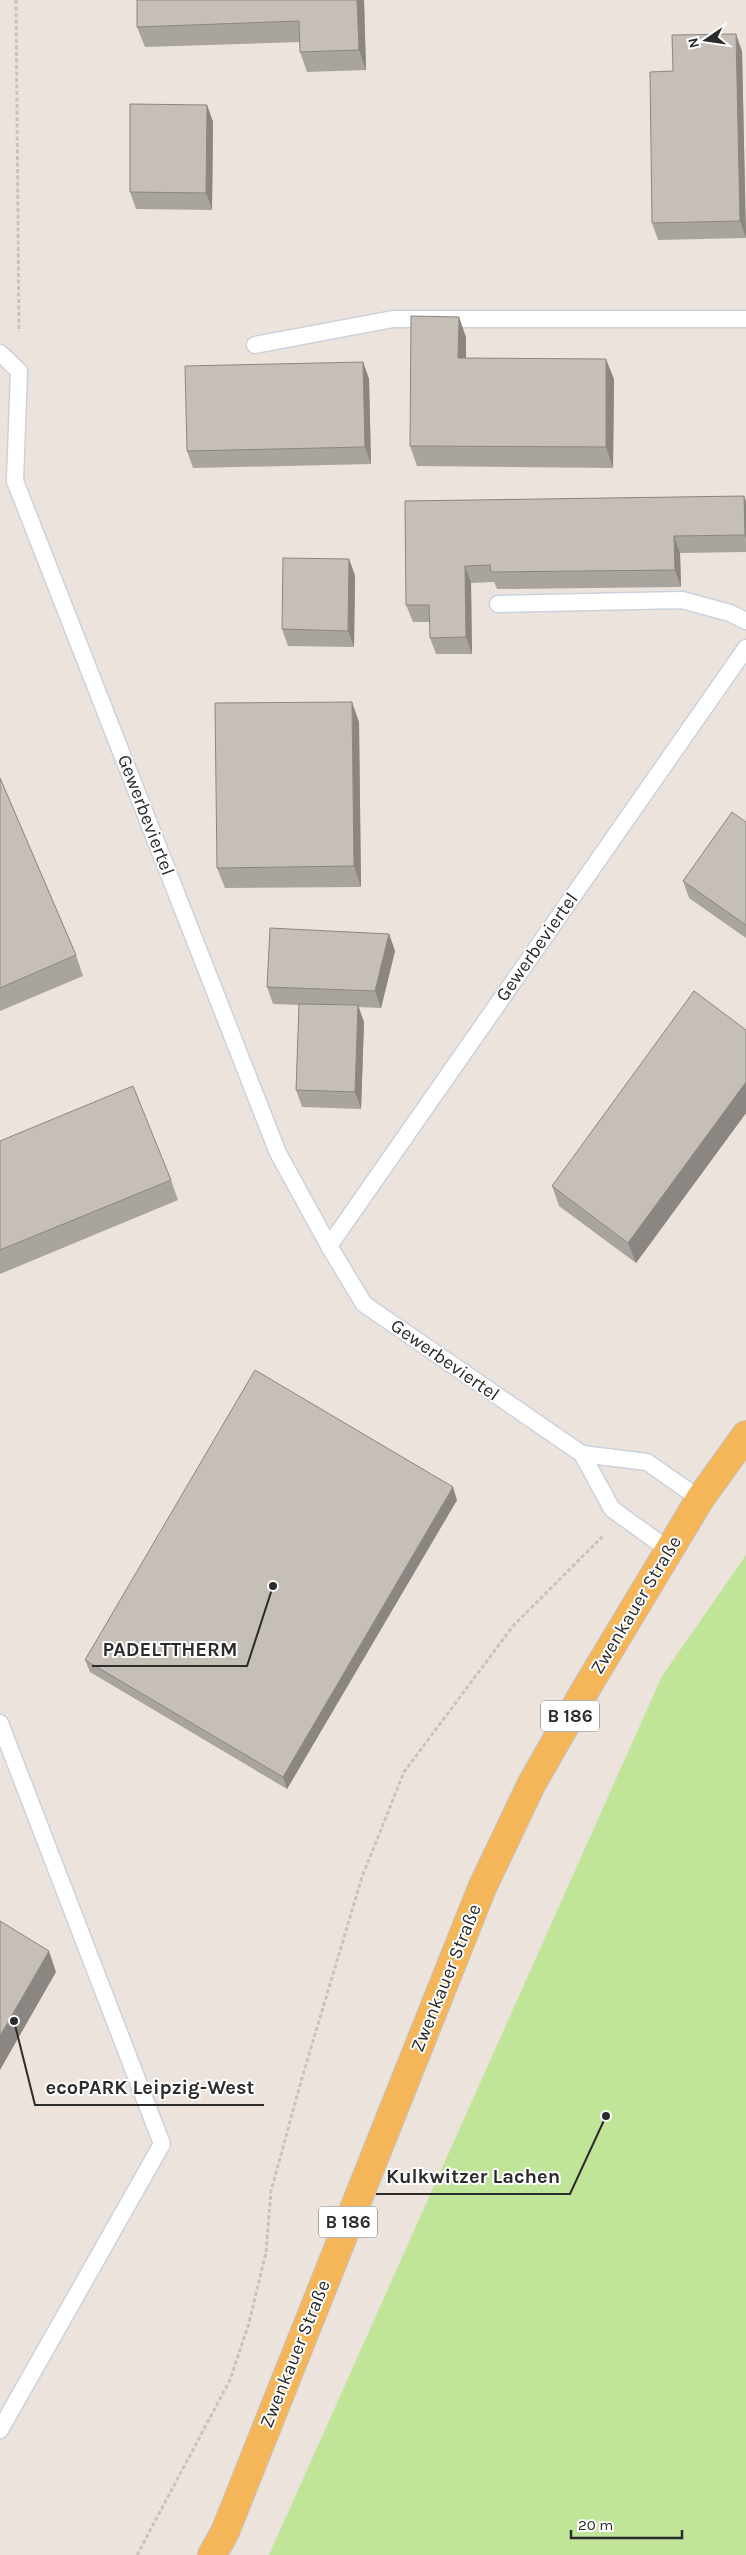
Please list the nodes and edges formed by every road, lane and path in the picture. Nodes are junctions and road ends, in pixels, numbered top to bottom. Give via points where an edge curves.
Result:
1 (16, 0) edge
2 (746, 319) edge
3 (255, 345) dead end
4 (0, 353) edge
5 (19, 371) junction
6 (498, 604) dead end
7 (746, 621) edge
8 (746, 648) edge
9 (329, 1246) junction
10 (746, 1435) edge
11 (582, 1454) junction
12 (700, 1499) junction
13 (621, 1514) junction
14 (669, 1550) junction
15 (0, 1723) edge
16 (0, 2430) edge
17 (137, 2555) edge
18 (212, 2555) edge

1 - 5 path
2 - 3 lane via 393,319
4 - 5 lane
5 - 9 lane, Gewerbeviertel via 15,481 278,1153
6 - 7 lane via 682,600 730,613
8 - 9 lane, Gewerbeviertel
9 - 11 lane, Gewerbeviertel via 364,1304
10 - 12 main road, Zwenkauer Straße / B 186
11 - 12 lane, Gewerbeviertel via 647,1462
11 - 13 lane, Gewerbeviertel via 612,1509
12 - 14 main road, Zwenkauer Straße / B 186
13 - 14 lane, Gewerbeviertel
13 - 17 path via 513,1626 404,1772 362,1877 302,2078 272,2191 266,2252 249,2323 230,2380
14 - 18 main road, Zwenkauer Straße / B 186 via 531,1785 482,1888 225,2532
15 - 16 lane via 162,2144

